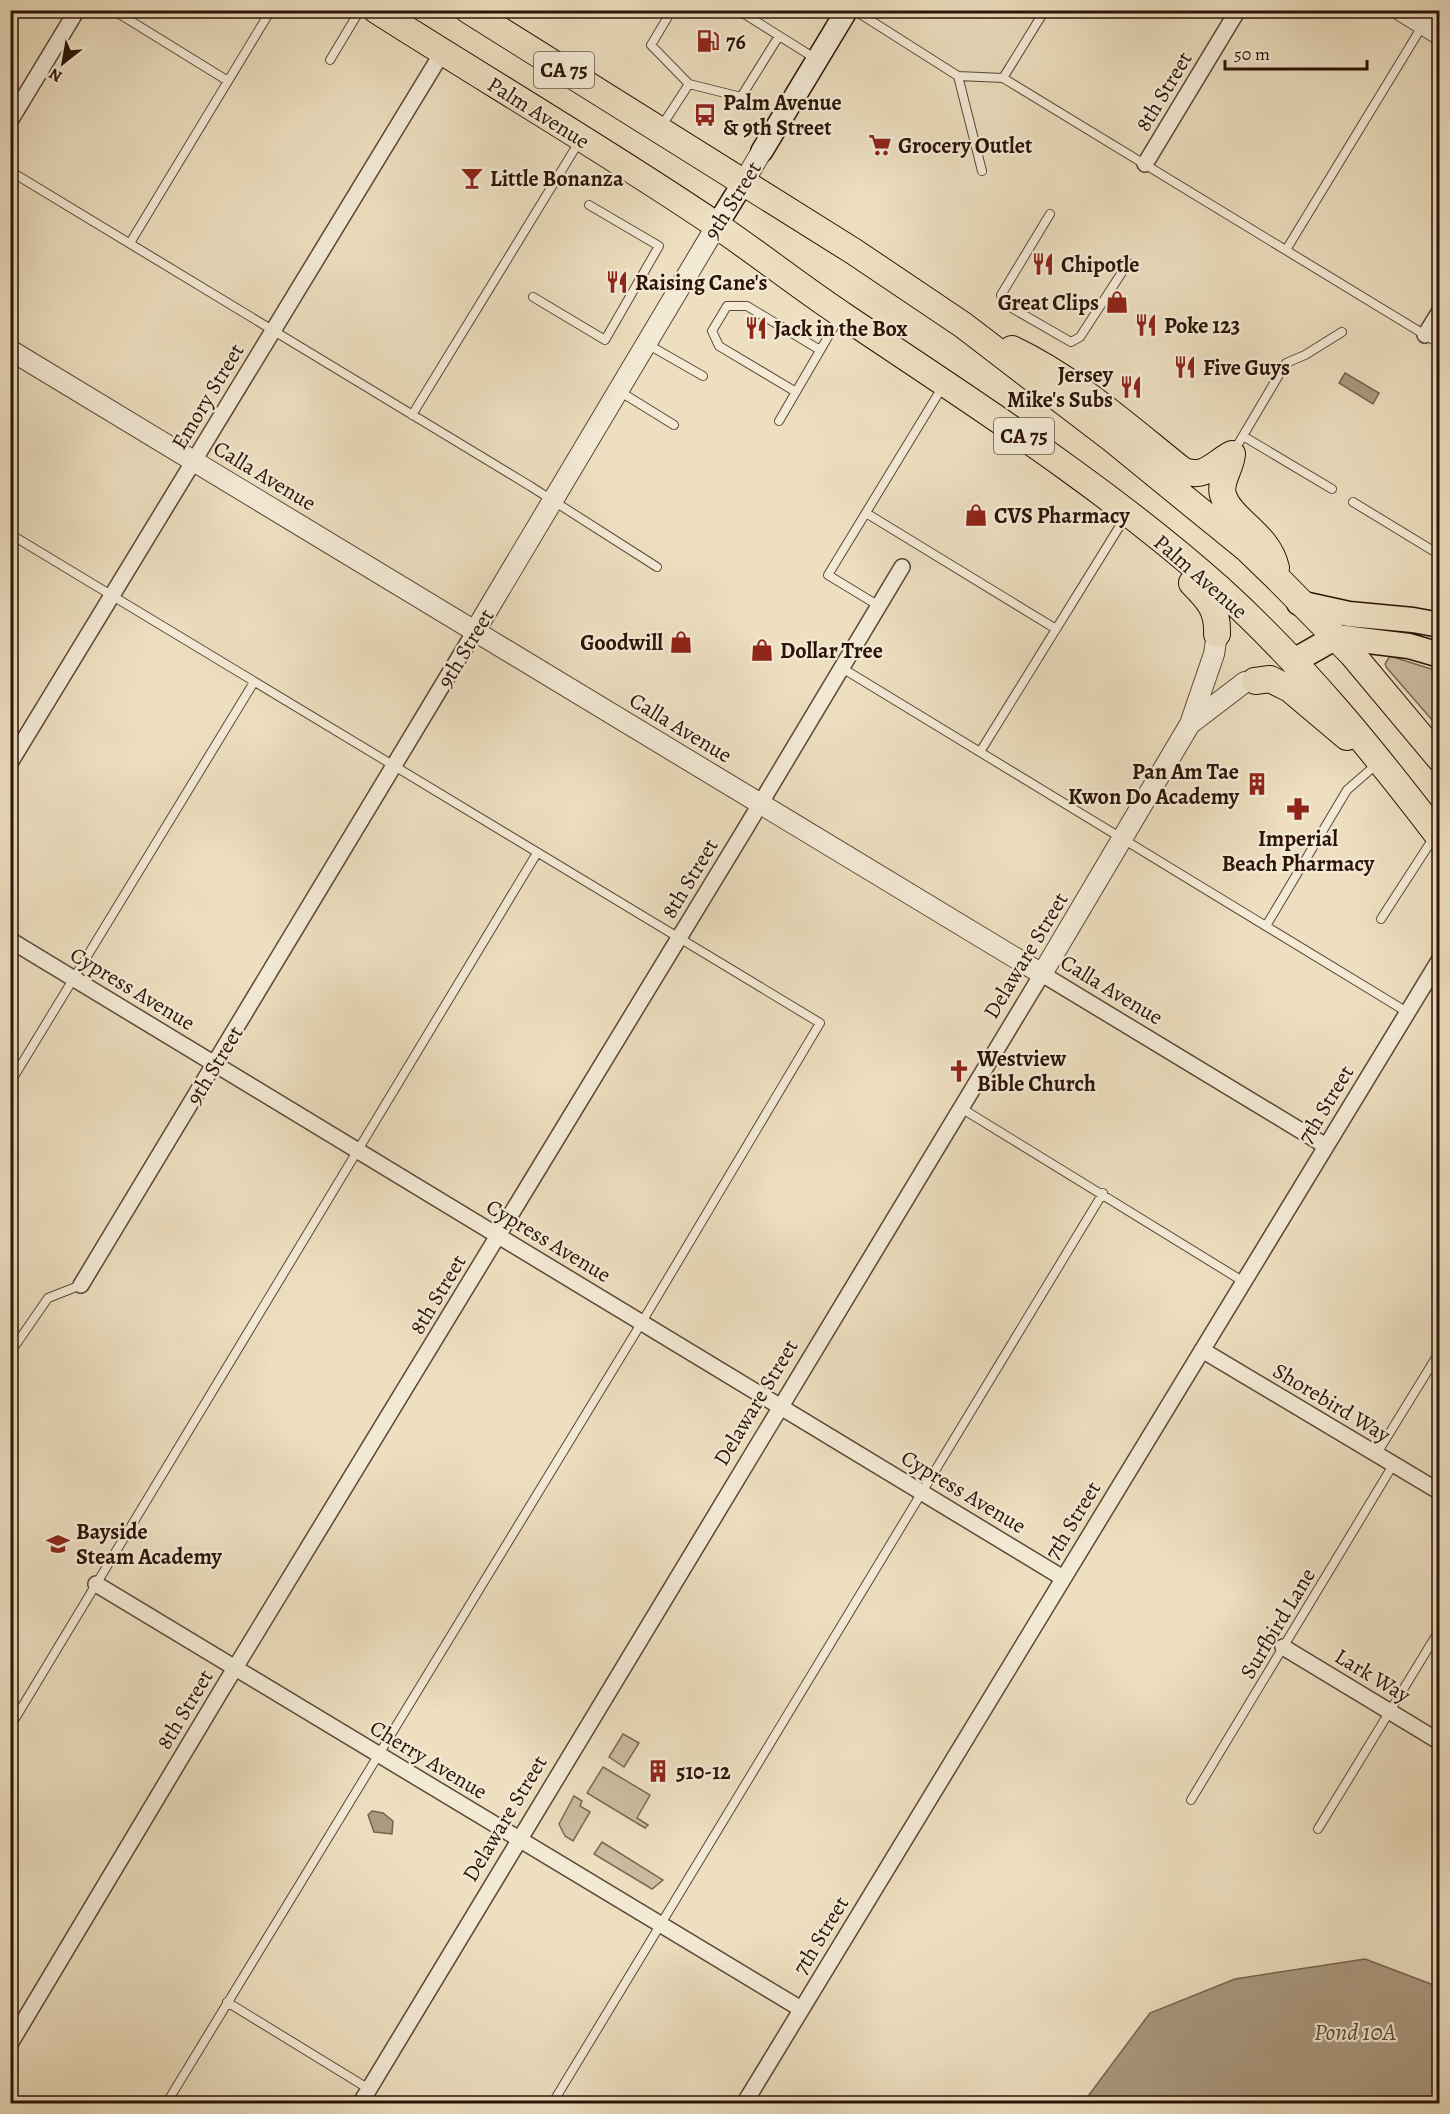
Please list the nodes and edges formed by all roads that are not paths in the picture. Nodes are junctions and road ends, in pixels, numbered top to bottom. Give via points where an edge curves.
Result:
1 (77, 10) edge
2 (113, 10) edge
3 (271, 10) edge
4 (360, 10) edge
5 (376, 10) edge
6 (468, 10) edge
7 (672, 10) edge
8 (738, 10) edge
9 (847, 10) edge
10 (854, 10) edge
11 (1045, 10) edge
12 (1238, 10) edge
13 (1400, 10) edge
14 (1432, 23) edge
15 (779, 36) junction
16 (442, 53) junction
17 (330, 60) dead end
18 (817, 60) junction
19 (958, 76) junction
20 (1003, 78) junction
21 (228, 81) junction
22 (689, 84) junction
23 (10, 121) edge
24 (658, 131) junction
25 (582, 138) junction
26 (762, 151) joint
27 (1145, 164) junction
28 (10, 171) edge
29 (982, 171) dead end
30 (742, 183) junction
31 (589, 205) dead end
32 (1050, 214) dead end
33 (717, 225) junction
34 (130, 243) junction
35 (1287, 250) junction
36 (1128, 264) dead end
37 (534, 297) dead end
38 (1440, 311) edge
39 (841, 314) junction
40 (963, 325) junction
41 (273, 330) junction
42 (1342, 332) dead end
43 (1425, 335) junction
44 (645, 344) junction
45 (1440, 344) edge
46 (10, 350) edge
47 (820, 350) junction
48 (703, 376) dead end
49 (945, 383) junction
50 (618, 390) junction
51 (796, 392) junction
52 (412, 415) junction
53 (779, 421) dead end
54 (674, 425) dead end
55 (1237, 445) junction
56 (193, 460) junction
57 (1332, 489) dead end
58 (553, 500) junction
59 (1353, 502) dead end
60 (866, 513) junction
61 (1127, 515) junction
62 (10, 534) edge
63 (1155, 536) junction
64 (1440, 555) edge
65 (657, 567) dead end
66 (902, 567) dead end
67 (1278, 580) junction
68 (1440, 594) edge
69 (112, 596) junction
70 (1299, 603) junction
71 (879, 606) junction
72 (1439, 625) edge
73 (1056, 629) junction
74 (475, 631) junction
75 (1217, 634) joint
76 (1336, 637) junction
77 (1440, 655) edge
78 (1294, 661) junction
79 (842, 668) junction
80 (1255, 681) joint
81 (254, 682) junction
82 (1190, 724) junction
83 (980, 752) junction
84 (1374, 755) junction
85 (1440, 759) edge
86 (10, 763) edge
87 (394, 766) junction
88 (760, 804) junction
89 (1438, 836) edge
90 (1122, 839) junction
91 (537, 852) junction
92 (1381, 919) dead end
93 (1266, 926) junction
94 (679, 939) junction
95 (10, 940) edge
96 (1440, 959) edge
97 (1042, 974) junction
98 (74, 978) junction
99 (1407, 1012) junction
100 (215, 1063) junction
101 (10, 1083) edge
102 (961, 1108) junction
103 (1326, 1146) junction
104 (357, 1150) junction
105 (1103, 1193) junction
106 (498, 1235) junction
107 (1244, 1282) junction
108 (81, 1285) joint
109 (642, 1322) junction
110 (1202, 1350) junction
111 (1440, 1351) edge
112 (10, 1353) edge
113 (780, 1407) junction
114 (1376, 1455) junction
115 (1393, 1465) junction
116 (922, 1492) junction
117 (1440, 1492) edge
118 (1064, 1578) junction
119 (96, 1584) junction
120 (1440, 1629) edge
121 (1283, 1647) junction
122 (235, 1668) junction
123 (1389, 1712) junction
124 (10, 1727) edge
125 (1440, 1742) edge
126 (378, 1754) junction
127 (1191, 1800) dead end
128 (1318, 1829) dead end
129 (519, 1839) junction
130 (660, 1924) junction
131 (227, 2002) junction
132 (801, 2009) junction
133 (10, 2044) edge
134 (369, 2089) junction
135 (165, 2103) edge
136 (360, 2103) edge
137 (552, 2103) edge
138 (744, 2103) edge

1 - 23 street
2 - 21 lane
3 - 21 lane
4 - 17 lane
5 - 16 highway, Palm Avenue / CA 75
6 - 24 highway, CA 75
7 - 22 lane via 651,45
8 - 15 lane
9 - 18 main road, 9th Street
10 - 19 lane
11 - 20 lane
12 - 27 street, 8th Street
13 - 14 street
14 - 35 lane
15 - 18 lane
15 - 22 lane via 741,97
16 - 25 highway, Palm Avenue / CA 75
16 - 41 street, Emory Street
18 - 26 main road, 9th Street
19 - 20 lane
19 - 29 lane
20 - 27 lane
21 - 34 lane
22 - 24 lane
24 - 30 highway, CA 75
25 - 33 highway, Palm Avenue / CA 75
25 - 52 lane
26 - 30 street, 9th Street
27 - 35 lane
28 - 34 lane
30 - 33 main road, 9th Street
30 - 40 highway, CA 75
31 - 37 lane via 659,246 605,340
32 - 36 lane via 1001,295 1003,303 1071,342 1080,337
33 - 39 highway, Palm Avenue / CA 75
33 - 44 street, 9th Street
34 - 41 lane
35 - 43 lane
38 - 43 street
39 - 47 lane
39 - 49 highway, Palm Avenue / CA 75
40 - 55 highway via 1047,366 1191,474 1203,474
40 - 67 highway, CA 75 via 1112,439 1247,549
41 - 52 lane
41 - 56 street, Emory Street
42 - 55 lane via 1286,363
43 - 45 lane
44 - 48 lane
44 - 50 street, 9th Street
46 - 56 street, Calla Avenue
47 - 51 lane
47 - 51 lane via 747,306 727,306 712,331 719,346
49 - 60 lane
49 - 61 highway, Palm Avenue / CA 75 via 1042,448
50 - 54 lane
50 - 58 street, 9th Street
51 - 53 lane
52 - 58 lane
55 - 57 lane
55 - 67 highway via 1223,479 1223,494 1274,558
56 - 69 street, Emory Street
56 - 74 street, Calla Avenue
58 - 65 lane
58 - 74 street, 9th Street
59 - 64 lane
60 - 71 lane via 828,575
60 - 73 lane
61 - 63 highway, Palm Avenue / CA 75
61 - 73 lane
62 - 69 lane
63 - 75 highway via 1177,567 1212,603 1218,617
63 - 78 highway, Palm Avenue / CA 75 via 1219,588
66 - 71 street, 8th Street
67 - 70 highway, CA 75
68 - 72 lane
69 - 81 lane
69 - 86 street, Emory Street
70 - 72 main road via 1349,614
70 - 76 highway, CA 75
71 - 79 street, 8th Street
73 - 83 lane
74 - 87 street, 9th Street
74 - 88 street, Calla Avenue
75 - 82 street, Delaware Street
76 - 77 main road via 1409,646
76 - 78 main road
76 - 85 highway, CA 75
78 - 84 highway, CA 75
79 - 83 lane
79 - 88 street, 8th Street
80 - 82 street, Delaware Street via 1245,682
80 - 84 highway via 1270,679 1290,689 1343,735
81 - 87 lane
81 - 98 lane
82 - 90 street, Delaware Street
83 - 90 lane
84 - 89 highway, CA 75
84 - 93 lane via 1347,790
87 - 91 lane
87 - 100 street, 9th Street
88 - 94 street, 8th Street
88 - 97 street, Calla Avenue
89 - 92 lane
90 - 93 lane
90 - 97 street, Delaware Street
91 - 94 lane
91 - 104 lane
93 - 99 lane
94 - 106 street, 8th Street
94 - 109 lane via 820,1023
95 - 98 street, Cypress Avenue
96 - 99 street, 7th Street
97 - 102 street, Delaware Street
97 - 103 street, Calla Avenue
98 - 100 street, Cypress Avenue
98 - 101 lane
99 - 103 street, 7th Street
100 - 104 street, Cypress Avenue
100 - 108 street, 9th Street
102 - 105 lane
102 - 113 street, Delaware Street
103 - 107 street, 7th Street
104 - 106 street, Cypress Avenue
104 - 119 lane
105 - 107 lane
105 - 116 lane
106 - 109 street, Cypress Avenue
106 - 122 street, 8th Street
107 - 110 street, 7th Street
108 - 112 lane via 48,1298
109 - 113 street, Cypress Avenue
109 - 126 lane
110 - 114 street, Shorebird Way
110 - 118 street, 7th Street
111 - 114 lane
113 - 116 street, Cypress Avenue
113 - 129 street, Delaware Street
114 - 115 street, Shorebird Way
115 - 117 street, Shorebird Way
115 - 121 lane, Surfbird Lane
116 - 118 street, Cypress Avenue
116 - 130 lane
118 - 132 street, 7th Street
119 - 122 street, Cherry Avenue
119 - 124 lane
120 - 123 lane
121 - 123 street, Lark Way
121 - 127 lane, Surfbird Lane
122 - 126 street, Cherry Avenue
122 - 133 street, 8th Street
123 - 125 street, Lark Way
123 - 128 lane
126 - 129 street, Cherry Avenue
126 - 131 lane
129 - 130 street, Cherry Avenue
129 - 134 street, Delaware Street
130 - 132 street, Cherry Avenue
130 - 137 lane
131 - 134 lane
131 - 135 lane
132 - 138 street, 7th Street
134 - 136 street, Delaware Street

